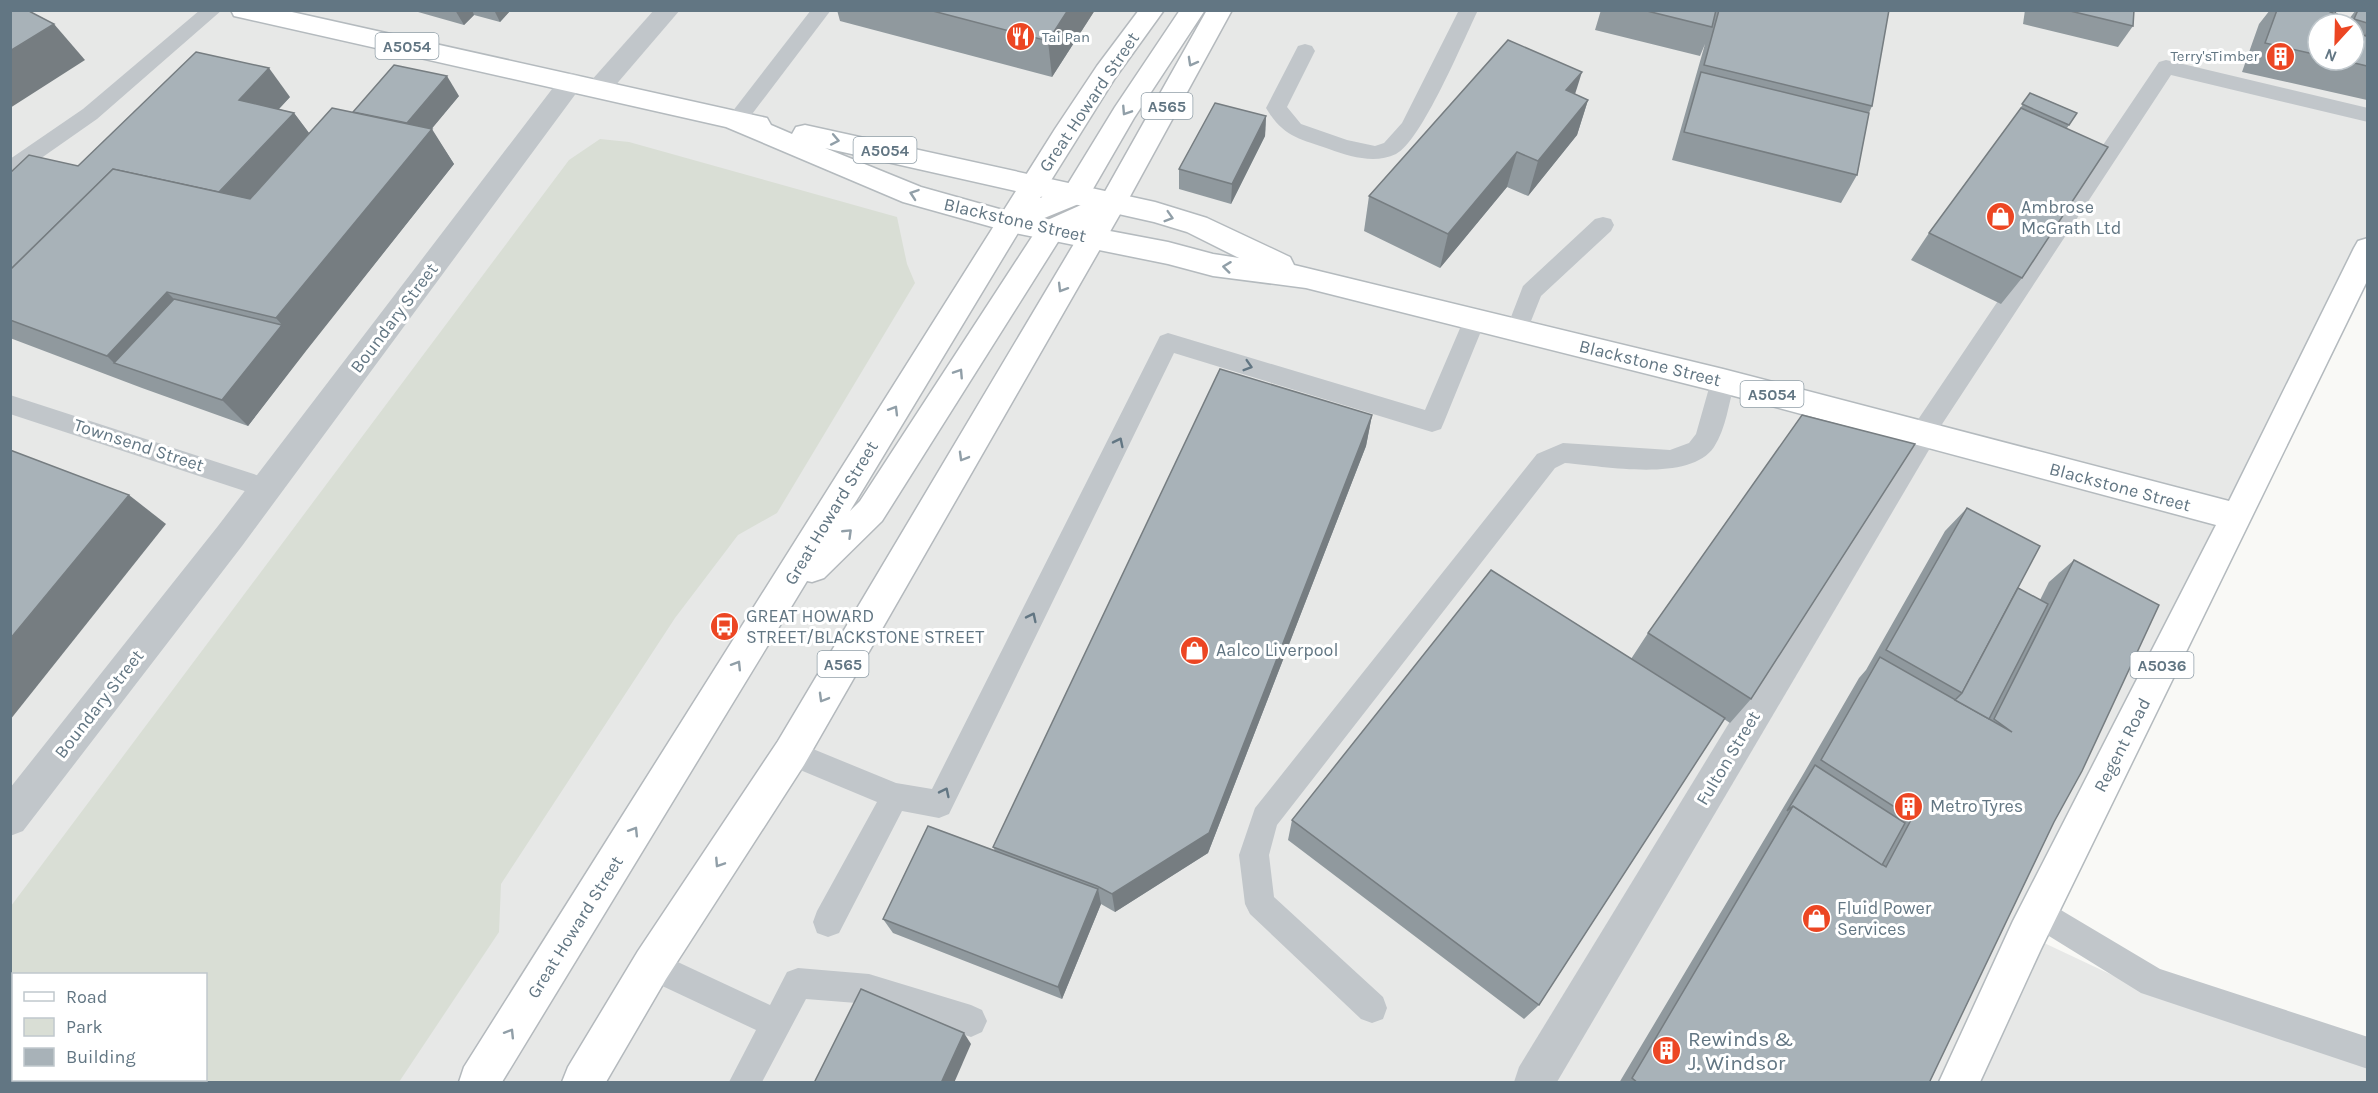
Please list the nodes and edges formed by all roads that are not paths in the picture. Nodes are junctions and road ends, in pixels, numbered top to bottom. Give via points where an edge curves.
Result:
1 (213, 10) edge
2 (243, 10) edge
3 (668, 10) edge
4 (822, 10) edge
5 (1152, 10) edge
6 (1193, 10) edge
7 (1220, 10) edge
8 (1469, 10) edge
9 (1305, 51) dead end
10 (571, 82) junction
11 (599, 88) junction
12 (2367, 115) edge
13 (736, 121) junction
14 (10, 170) edge
15 (1033, 185) junction
16 (1076, 194) junction
17 (1113, 201) junction
18 (1010, 222) junction
19 (1603, 225) dead end
20 (1051, 230) junction
21 (1092, 238) junction
22 (2367, 248) edge
23 (1306, 277) junction
24 (1474, 319) junction
25 (1517, 330) junction
26 (1723, 381) junction
27 (10, 404) edge
28 (1922, 434) junction
29 (266, 488) junction
30 (2237, 517) junction
31 (776, 603) junction
32 (791, 753) junction
33 (895, 796) junction
34 (10, 818) edge
35 (2039, 912) junction
36 (828, 922) dead end
37 (652, 965) junction
38 (1372, 1008) dead end
39 (971, 1021) dead end
40 (776, 1024) junction
41 (2367, 1053) edge
42 (479, 1083) edge
43 (583, 1083) edge
44 (745, 1083) edge
45 (1534, 1083) edge
46 (1959, 1083) edge

1 - 14 lane via 90,114
2 - 10 main road, A5054
3 - 11 street
4 - 13 lane
5 - 15 main road, Great Howard Street via 1106,72
6 -> 16 main road
7 -> 17 main road, A565
8 - 9 lane via 1410,127 1391,148 1375,153 1344,147 1294,129 1276,108
10 - 11 main road, Blackstone Street / A5054
10 - 29 street, Boundary Street
11 - 13 main road, Blackstone Street / A5054
12 - 28 lane via 2166,67
13 -> 15 main road, Blackstone Street / A5054 via 905,154
18 -> 13 main road, Blackstone Street / A5054 via 913,195
15 - 16 main road, Blackstone Street / A5054
15 - 18 main road, Great Howard Street
16 - 17 main road, Blackstone Street / A5054
16 - 18 main road
17 - 20 main road
17 - 21 main road, A565
17 -> 23 main road, Blackstone Street / A5054 via 1197,225
18 - 20 main road, Blackstone Street / A5054
31 -> 18 main road, Great Howard Street
19 - 25 lane via 1531,292
20 - 21 main road, Blackstone Street / A5054
31 -> 20 main road via 871,511
23 -> 21 main road, Blackstone Street / A5054 via 1213,265
21 -> 32 main road, A565
22 - 30 main road, Regent Road / A5036
23 - 24 main road, Blackstone Street / A5054
24 - 25 main road, Blackstone Street / A5054
33 -> 24 lane via 939,804 1168,342 1432,422
25 - 26 main road, Blackstone Street / A5054
26 - 28 main road, Blackstone Street / A5054
26 - 38 lane via 1707,438 1698,450 1671,460 1563,453 1546,461 1265,818 1254,855 1260,904
27 - 29 lane, Townsend Street
28 - 30 main road, Blackstone Street / A5054
28 - 45 street, Fulton Street
29 - 34 street, Boundary Street
30 - 35 main road, Regent Road / A5036
42 -> 31 main road, Great Howard Street
32 - 33 lane
32 -> 37 main road, A565
33 - 36 lane
35 - 41 lane via 2152,982
35 - 46 main road, Regent Road / A5036
37 - 40 lane
37 - 43 main road, A565
39 - 40 lane via 869,990 798,983
40 - 44 lane

